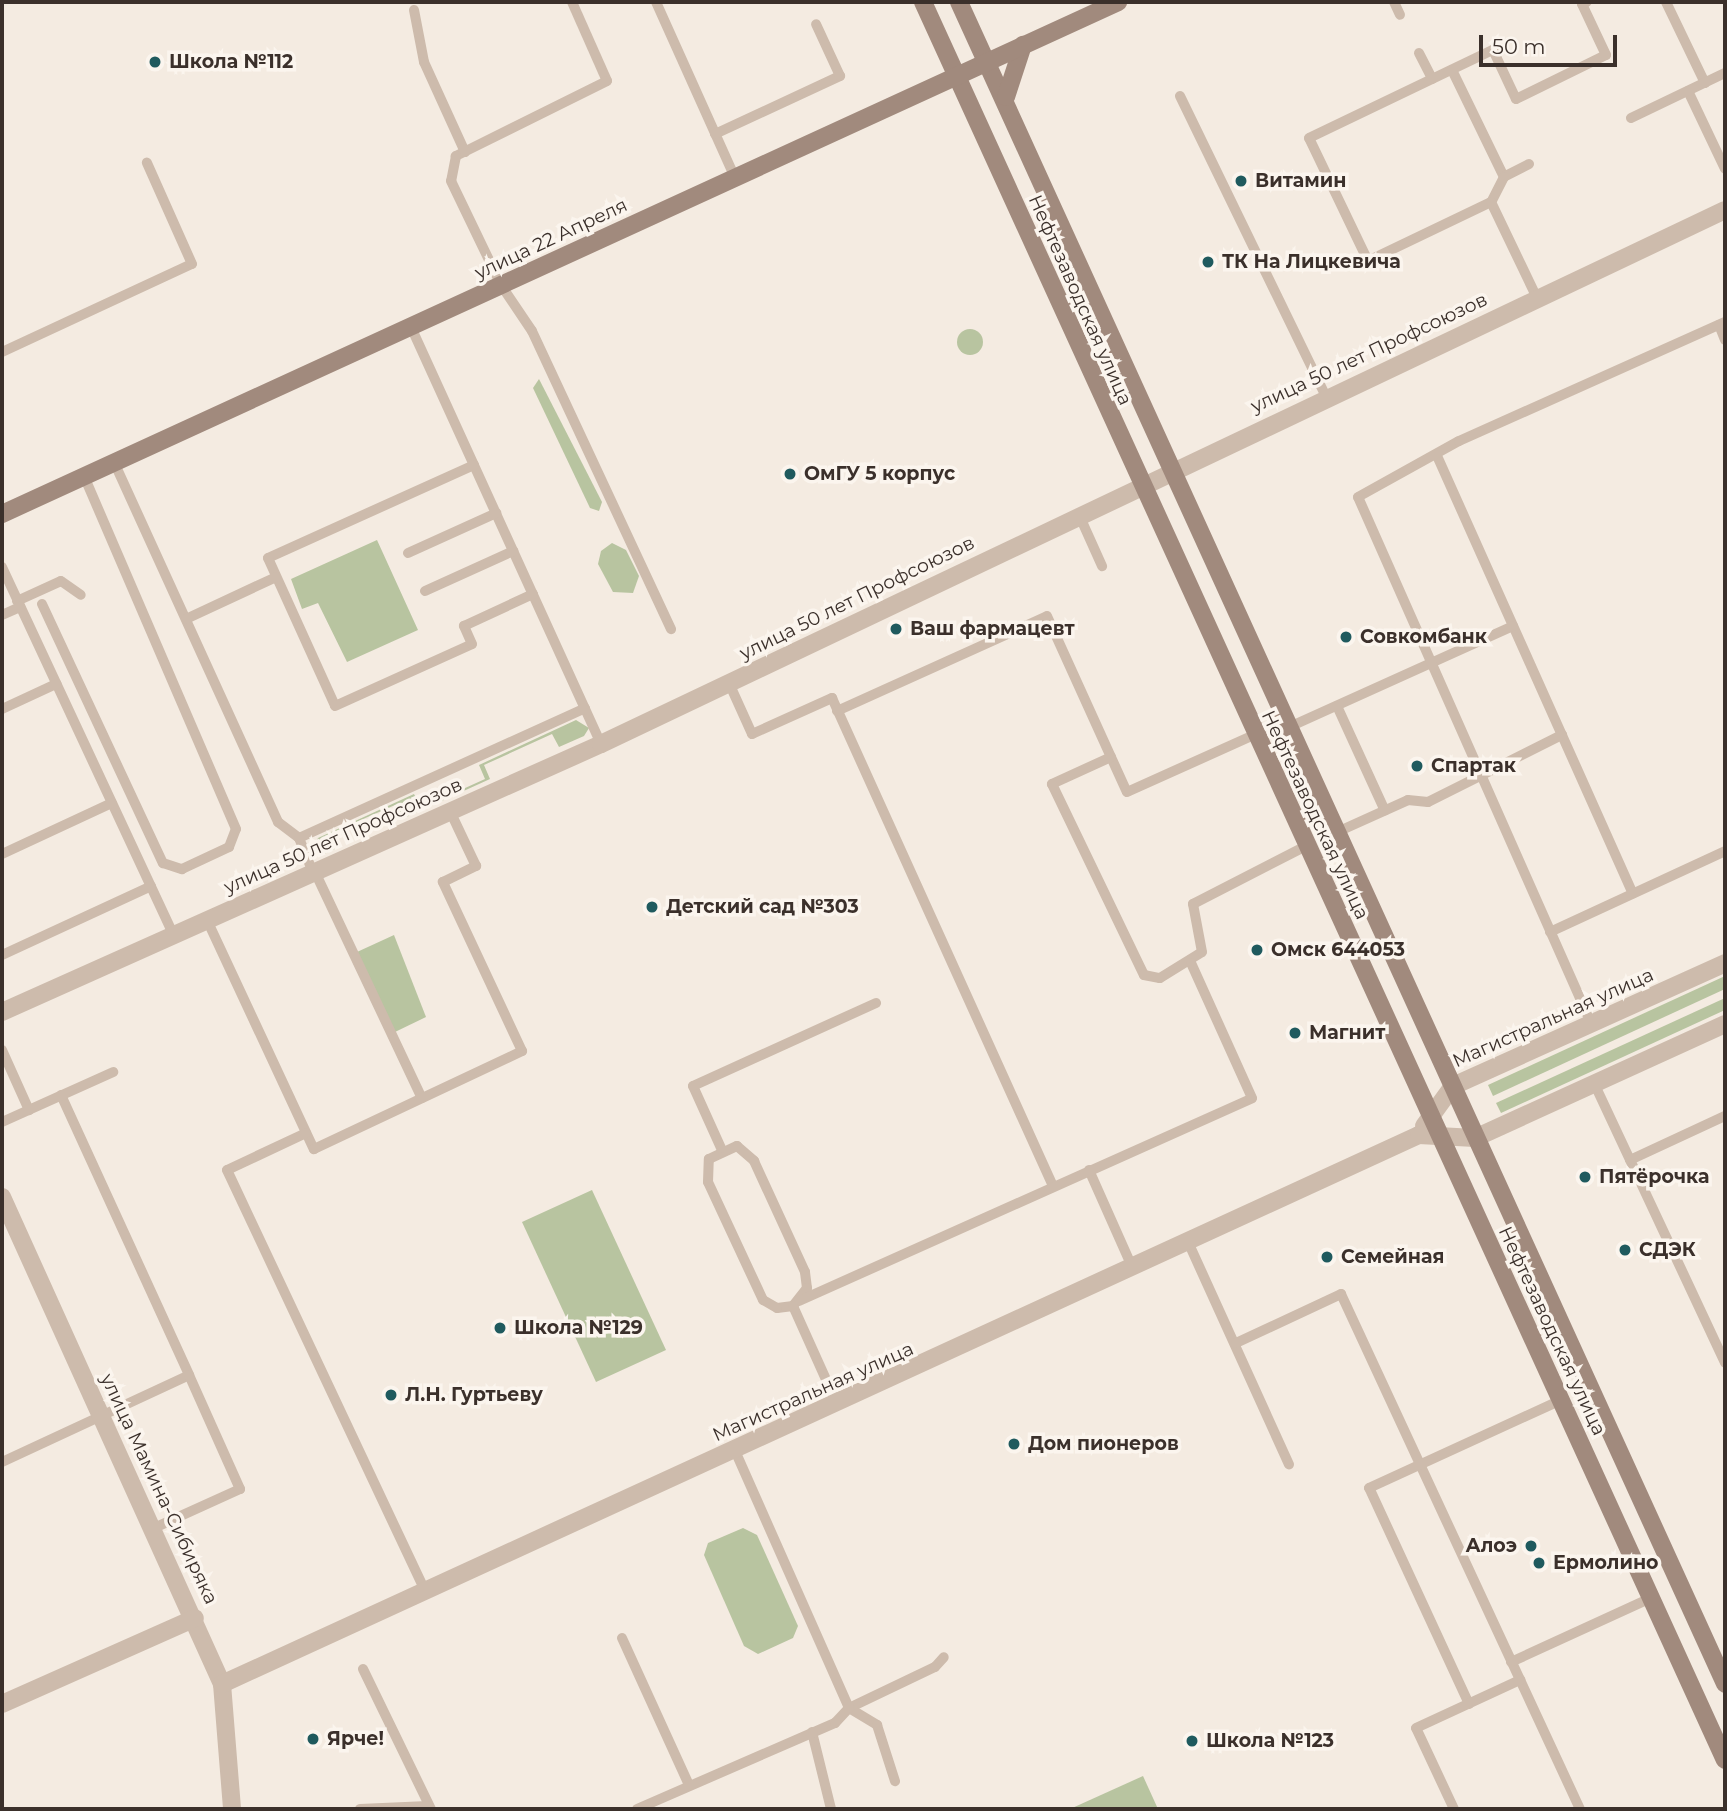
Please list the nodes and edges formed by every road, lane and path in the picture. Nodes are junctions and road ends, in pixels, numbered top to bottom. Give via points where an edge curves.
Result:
1 (572, 2) edge
2 (656, 2) edge
3 (923, 2) edge
4 (961, 2) edge
5 (1118, 2) edge
6 (1394, 2) edge
7 (1587, 2) edge
8 (1666, 2) edge
9 (414, 10) dead end
10 (1400, 15) dead end
11 (816, 24) dead end
12 (973, 30) junction
13 (1023, 45) junction
14 (944, 48) junction
15 (1419, 53) dead end
16 (988, 63) junction
17 (1452, 70) junction
18 (1725, 73) edge
19 (957, 76) junction
20 (1432, 79) junction
21 (1705, 83) junction
22 (1688, 91) junction
23 (918, 94) junction
24 (1180, 96) dead end
25 (1006, 100) junction
26 (975, 113) junction
27 (1631, 118) dead end
28 (715, 134) junction
29 (465, 152) junction
30 (147, 163) dead end
31 (1529, 164) dead end
32 (1725, 169) edge
33 (1504, 177) junction
34 (736, 178) junction
35 (1491, 202) junction
36 (1725, 210) edge
37 (501, 285) junction
38 (1538, 298) junction
39 (1722, 324) edge
40 (411, 327) junction
41 (1725, 340) edge
42 (2, 352) edge
43 (1325, 395) junction
44 (1437, 458) junction
45 (114, 462) junction
46 (474, 465) junction
47 (1169, 473) junction
48 (84, 476) junction
49 (1140, 488) junction
50 (496, 513) junction
51 (2, 514) edge
52 (1080, 517) junction
53 (513, 551) junction
54 (408, 553) dead end
55 (1102, 566) dead end
56 (2, 567) edge
57 (276, 578) junction
58 (425, 591) dead end
59 (533, 594) junction
60 (81, 595) dead end
61 (19, 604) junction
62 (41, 604) dead end
63 (2, 615) edge
64 (186, 619) junction
65 (1513, 626) junction
66 (671, 629) dead end
67 (1432, 663) junction
68 (729, 683) junction
69 (56, 684) junction
70 (1337, 706) junction
71 (585, 708) junction
72 (2, 709) edge
73 (837, 711) junction
74 (1287, 728) junction
75 (1254, 735) junction
76 (1562, 735) junction
77 (601, 744) junction
78 (1111, 757) junction
79 (1483, 775) junction
80 (112, 803) junction
81 (450, 811) junction
82 (1385, 811) junction
83 (1335, 833) junction
84 (299, 838) junction
85 (1306, 846) junction
86 (1725, 852) edge
87 (2, 854) edge
88 (314, 872) junction
89 (151, 886) junction
90 (1633, 893) junction
91 (206, 920) junction
92 (1550, 932) junction
93 (173, 934) junction
94 (2, 956) edge
95 (1191, 963) junction
96 (1725, 963) edge
97 (876, 1003) dead end
98 (2, 1012) edge
99 (1591, 1023) junction
100 (1725, 1024) edge
101 (2, 1050) edge
102 (113, 1072) dead end
103 (1594, 1083) junction
104 (1453, 1086) junction
105 (61, 1095) junction
106 (422, 1098) junction
107 (29, 1110) junction
108 (1430, 1115) junction
109 (1725, 1116) edge
110 (2, 1122) edge
111 (306, 1133) junction
112 (1419, 1135) junction
113 (1441, 1138) junction
114 (1475, 1138) junction
115 (721, 1148) junction
116 (1630, 1160) junction
117 (1089, 1170) junction
118 (1053, 1186) junction
119 (2, 1197) edge
120 (1189, 1244) junction
121 (1133, 1269) junction
122 (796, 1304) junction
123 (1236, 1343) junction
124 (1725, 1363) edge
125 (189, 1375) junction
126 (1560, 1400) junction
127 (837, 1404) junction
128 (102, 1416) junction
129 (735, 1451) junction
130 (2, 1462) edge
131 (1289, 1464) dead end
132 (1420, 1465) junction
133 (155, 1528) junction
134 (425, 1591) junction
135 (1651, 1598) junction
136 (195, 1618) junction
137 (622, 1638) dead end
138 (943, 1657) dead end
139 (1511, 1662) junction
140 (363, 1669) dead end
141 (1520, 1680) junction
142 (222, 1684) junction
143 (1725, 1685) edge
144 (2, 1704) edge
145 (1469, 1704) junction
146 (849, 1708) junction
147 (813, 1732) junction
148 (1725, 1759) edge
149 (895, 1781) dead end
150 (690, 1785) junction
151 (429, 1807) edge
152 (232, 1809) edge
153 (360, 1809) edge
154 (637, 1809) edge
155 (831, 1809) edge
156 (1454, 1809) edge
157 (1580, 1809) edge

1 - 29 lane via 607,81
2 - 28 lane
3 - 14 main road, Нефтезаводская улица
4 - 12 main road, Нефтезаводская улица
5 - 13 main road, улица 22 Апреля
6 - 10 lane
7 - 17 lane via 1582,4 1606,55 1516,99 1493,50
8 - 21 lane
9 - 29 lane via 424,62
11 - 28 lane via 840,76
12 - 13 main road via 996,43
12 - 16 main road, Нефтезаводская улица
13 - 16 main road, улица 22 Апреля
13 - 25 main road via 1008,74
14 - 19 main road, Нефтезаводская улица
14 - 23 main road via 940,70
15 - 20 lane
16 - 19 main road, улица 22 Апреля
16 - 25 main road, Нефтезаводская улица
17 - 20 lane
17 - 33 lane
18 - 21 lane
19 - 23 main road, улица 22 Апреля
19 - 26 main road, Нефтезаводская улица
20 - 35 lane via 1309,138 1350,224 1368,261
21 - 22 lane
22 - 27 lane
22 - 32 lane
23 - 26 main road via 947,93
23 - 34 main road, улица 22 Апреля
24 - 43 lane
25 - 47 main road, Нефтезаводская улица
26 - 49 main road, Нефтезаводская улица
28 - 34 lane
29 - 37 lane via 456,156 451,181
30 - 42 lane via 192,264
31 - 33 lane
33 - 35 lane
34 - 37 main road, улица 22 Апреля
35 - 38 lane
36 - 38 street, улица 50 лет Профсоюзов
37 - 40 main road, улица 22 Апреля
37 - 66 lane via 532,331
38 - 43 street, улица 50 лет Профсоюзов
39 - 41 lane
39 - 44 lane via 1459,441
40 - 45 main road, улица 22 Апреля
40 - 46 lane
43 - 47 street, улица 50 лет Профсоюзов
44 - 65 lane
44 - 67 lane via 1358,497
45 - 48 main road, улица 22 Апреля
45 - 64 lane
46 - 50 lane
46 - 57 lane via 268,558
47 - 49 street, улица 50 лет Профсоюзов
47 - 74 main road, Нефтезаводская улица
48 - 51 main road, улица 22 Апреля
48 - 62 lane via 236,829 229,847 181,869 163,863
49 - 52 street, улица 50 лет Профсоюзов
49 - 75 main road, Нефтезаводская улица
50 - 53 lane
50 - 54 lane
52 - 55 lane
52 - 68 street, улица 50 лет Профсоюзов
53 - 58 lane
53 - 59 lane
56 - 61 lane
57 - 59 lane via 335,706 472,643 464,626
57 - 64 lane
59 - 71 lane
60 - 61 lane via 61,581
61 - 63 lane
61 - 69 lane
64 - 84 lane via 278,821
65 - 67 lane
65 - 76 lane
67 - 70 lane
67 - 79 lane
68 - 73 lane via 752,734 832,698
68 - 77 street, улица 50 лет Профсоюзов
69 - 72 lane
69 - 80 lane
70 - 74 lane
70 - 82 lane
71 - 77 lane
71 - 84 lane
73 - 78 lane via 1047,616
73 - 118 lane
74 - 83 main road, Нефтезаводская улица
75 - 78 lane via 1127,792
75 - 85 main road, Нефтезаводская улица
76 - 79 lane
76 - 90 lane
77 - 81 street, улица 50 лет Профсоюзов
78 - 95 lane via 1052,784 1137,966 1160,978
79 - 82 lane via 1428,802 1408,800
79 - 92 lane
80 - 87 lane
80 - 89 lane
81 - 88 street, улица 50 лет Профсоюзов
81 - 106 lane via 476,866 443,882 522,1051
82 - 83 lane
83 - 104 main road, Нефтезаводская улица
84 - 88 lane
85 - 95 lane via 1193,904 1203,933 1202,951
85 - 108 main road, Нефтезаводская улица
86 - 90 lane
88 - 91 street, улица 50 лет Профсоюзов
88 - 106 lane
89 - 93 lane
89 - 94 lane
90 - 92 lane
91 - 93 street, улица 50 лет Профсоюзов
91 - 111 lane
92 - 99 lane
93 - 98 street, улица 50 лет Профсоюзов
95 - 117 lane via 1252,1098
96 - 99 street, Магистральная улица
97 - 115 lane via 693,1086
99 - 104 street, Магистральная улица
100 - 103 street
101 - 107 lane
102 - 105 lane
103 - 114 street
103 - 116 lane
104 - 108 street, Магистральная улица
104 - 114 main road, Нефтезаводская улица
105 - 107 lane
105 - 125 lane
106 - 111 lane via 314,1149
107 - 110 lane
108 - 112 street, Магистральная улица
108 - 113 main road, Нефтезаводская улица
109 - 116 lane
111 - 134 lane via 227,1170
112 - 113 street
112 - 120 street, Магистральная улица
113 - 114 street
113 - 126 main road, Нефтезаводская улица
114 - 143 main road, Нефтезаводская улица
115 - 122 lane via 737,1146 754,1161 805,1272
115 - 122 lane via 707,1166 714,1194 763,1300 777,1308
116 - 124 lane
117 - 118 lane
117 - 121 lane
118 - 122 lane
119 - 128 street, улица Мамина-Сибиряка
120 - 121 street, Магистральная улица
120 - 123 lane
121 - 127 street, Магистральная улица
122 - 127 lane
123 - 131 lane
123 - 132 lane via 1341,1294
125 - 128 lane
125 - 133 lane via 240,1489
126 - 132 lane
126 - 135 main road, Нефтезаводская улица
127 - 129 street, Магистральная улица
128 - 130 lane
128 - 133 street, улица Мамина-Сибиряка
129 - 134 street, Магистральная улица
129 - 146 lane
132 - 139 lane
132 - 145 lane via 1369,1488
133 - 136 street, улица Мамина-Сибиряка
134 - 142 street, Магистральная улица
135 - 139 lane
135 - 148 main road, Нефтезаводская улица
136 - 142 street, улица Мамина-Сибиряка
136 - 144 street
137 - 150 lane
138 - 146 lane via 935,1667
139 - 141 lane
140 - 151 lane
141 - 145 lane
141 - 157 lane
142 - 152 street, улица Мамина-Сибиряка
145 - 156 lane via 1416,1728
146 - 147 lane
146 - 149 lane via 877,1725
147 - 150 lane
147 - 155 lane
150 - 154 lane
151 - 153 lane

